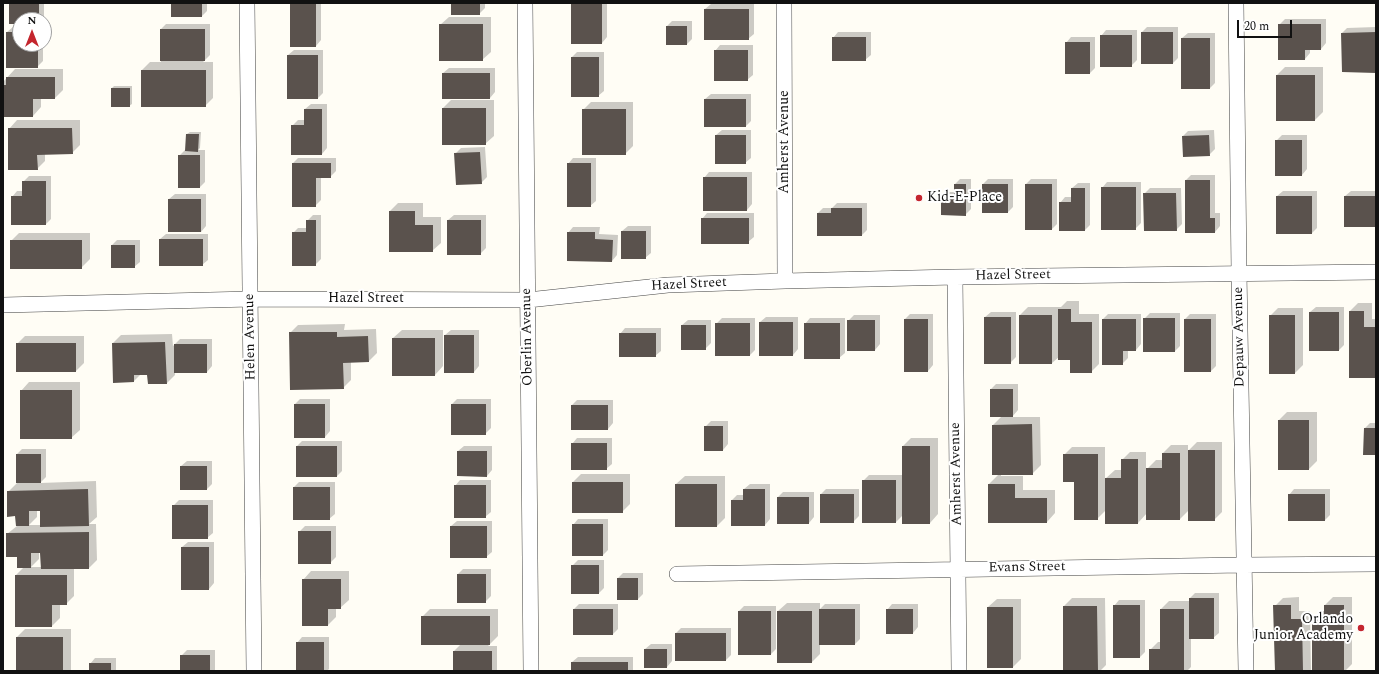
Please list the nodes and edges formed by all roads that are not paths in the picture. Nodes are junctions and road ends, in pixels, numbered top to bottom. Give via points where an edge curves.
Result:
1 (247, 3) edge
2 (525, 3) edge
3 (784, 3) edge
4 (1236, 3) edge
5 (1376, 272) edge
6 (1239, 273) junction
7 (955, 277) junction
8 (785, 281) junction
9 (251, 299) junction
10 (528, 300) junction
11 (3, 305) edge
12 (1243, 564) junction
13 (1376, 564) edge
14 (959, 569) junction
15 (677, 574) dead end
16 (254, 671) edge
17 (531, 671) edge
18 (960, 671) edge
19 (1246, 671) edge

1 - 9 street, Helen Avenue
2 - 10 street, Oberlin Avenue
3 - 8 street, Amherst Avenue
4 - 6 street, Depauw Avenue
5 - 6 street, Hazel Street
6 - 7 street, Hazel Street
6 - 12 street, Depauw Avenue
7 - 8 street, Hazel Street
7 - 14 street, Amherst Avenue
8 - 10 street, Hazel Street via 668,285
9 - 10 street, Hazel Street
9 - 11 street, Hazel Street
9 - 16 street, Helen Avenue
10 - 17 street, Oberlin Avenue
12 - 13 street, Evans Street
12 - 14 street, Evans Street
12 - 19 street, Depauw Avenue
14 - 15 street, Evans Street
14 - 18 street, Amherst Avenue

